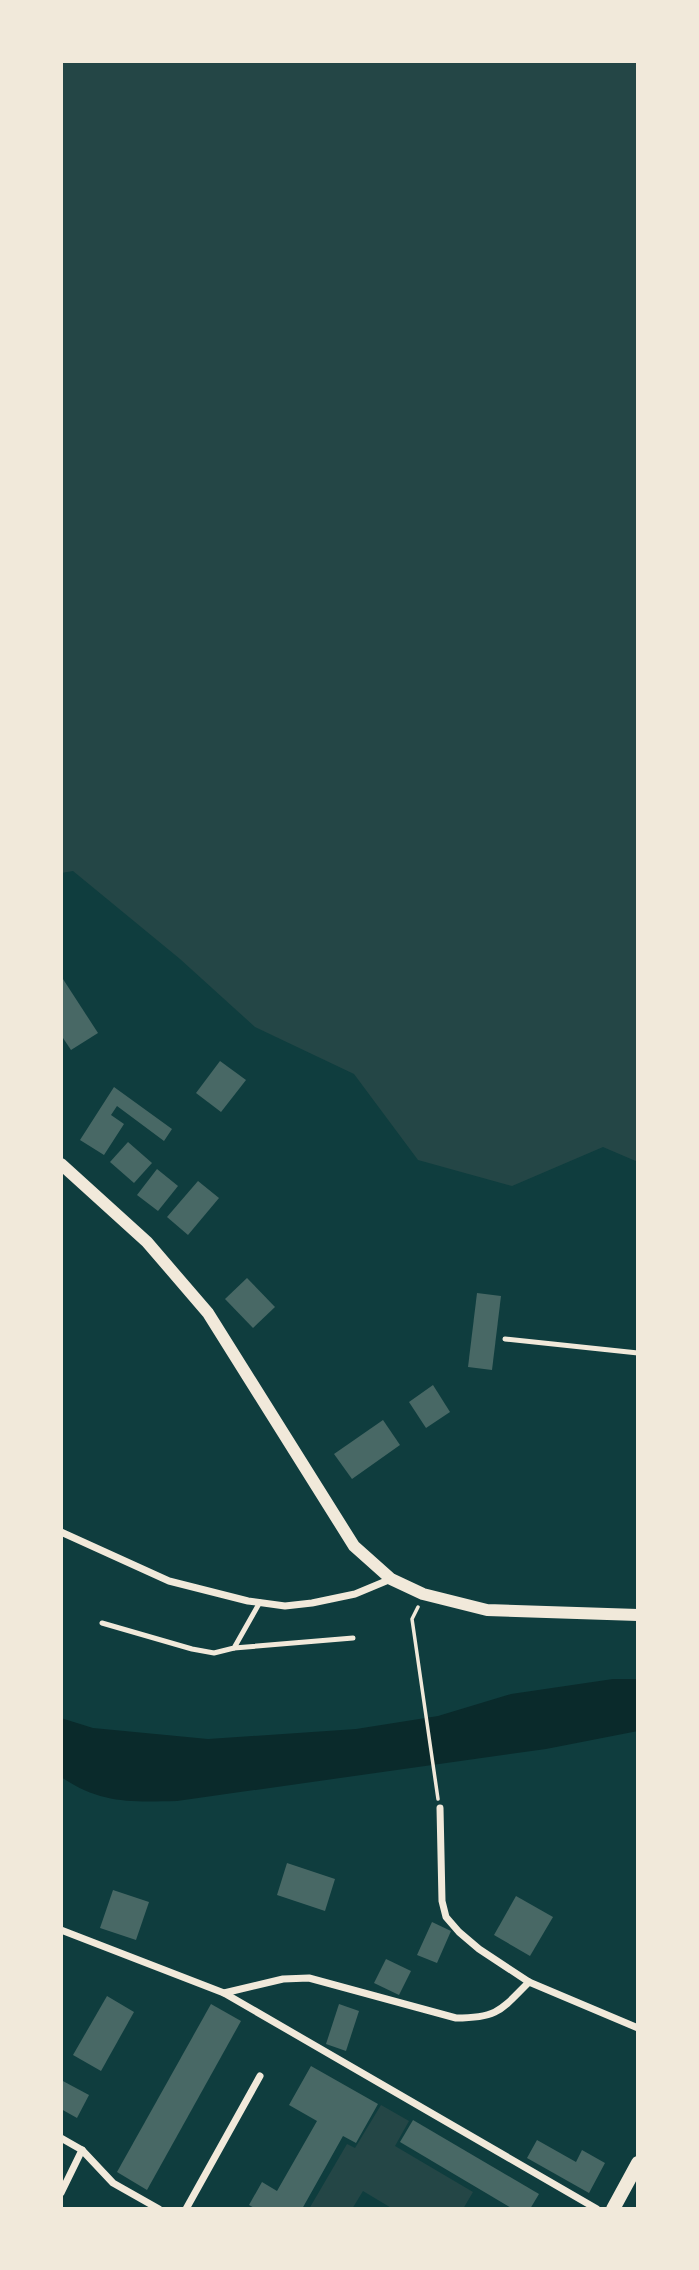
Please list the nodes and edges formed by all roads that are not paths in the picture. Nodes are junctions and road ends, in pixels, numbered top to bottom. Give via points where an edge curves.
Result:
1 (61, 1164) edge
2 (505, 1339) dead end
3 (638, 1353) edge
4 (61, 1532) edge
5 (391, 1579) junction
6 (261, 1602) junction
7 (638, 1615) edge
8 (103, 1623) dead end
9 (353, 1638) dead end
10 (234, 1648) junction
11 (440, 1808) road end
12 (61, 1930) edge
13 (529, 1982) junction
14 (224, 1993) junction
15 (638, 2028) edge
16 (260, 2076) dead end
17 (61, 2138) edge
18 (82, 2150) junction
19 (638, 2163) edge
20 (61, 2193) edge
21 (159, 2209) edge
22 (186, 2209) edge
23 (597, 2209) edge
24 (613, 2209) edge

1 - 5 street via 147,1241 208,1313 354,1546
2 - 3 lane
4 - 6 street via 169,1581
5 - 6 street via 355,1594 312,1603 285,1606
5 - 7 street via 423,1594 487,1610
6 - 10 lane
8 - 10 lane via 192,1649 214,1653
9 - 10 lane
11 - 13 street via 446,1917 479,1949
12 - 14 street
13 - 14 street via 504,2007 481,2018 456,2018 309,1978
13 - 15 street
14 - 23 street
16 - 22 street
17 - 18 street
18 - 20 street
18 - 21 street via 113,2183
19 - 24 main road

